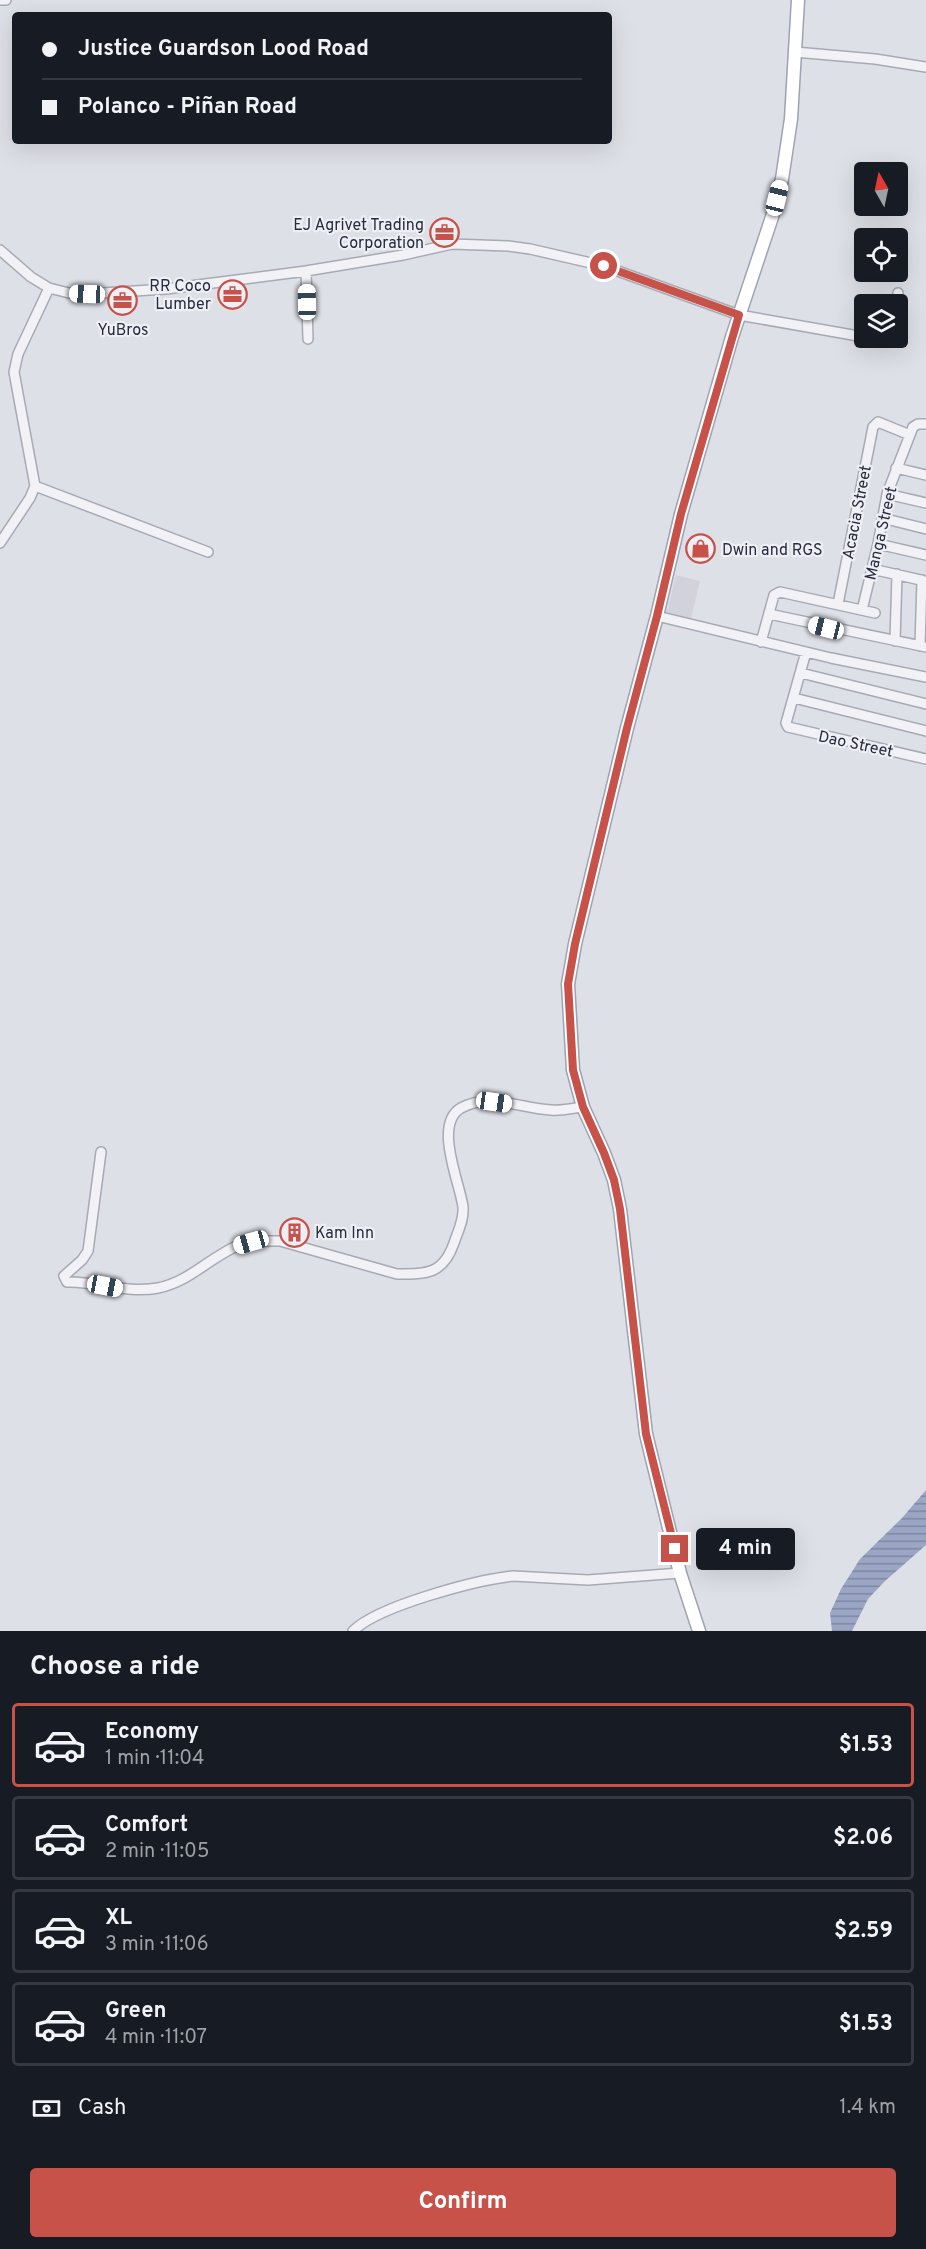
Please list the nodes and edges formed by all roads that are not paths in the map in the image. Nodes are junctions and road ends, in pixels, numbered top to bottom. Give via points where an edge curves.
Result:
1 (0, 0) edge
2 (6, 0) edge
3 (798, 0) edge
4 (795, 52) junction
5 (926, 67) edge
6 (0, 250) edge
7 (306, 271) junction
8 (49, 288) junction
9 (739, 315) junction
10 (854, 335) edge
11 (308, 339) dead end
12 (921, 424) edge
13 (910, 435) junction
14 (896, 468) junction
15 (926, 475) edge
16 (35, 486) junction
17 (887, 494) junction
18 (926, 503) edge
19 (882, 518) junction
20 (926, 529) edge
21 (0, 543) edge
22 (878, 543) junction
23 (208, 552) dead end
24 (926, 555) edge
25 (872, 569) junction
26 (897, 574) junction
27 (924, 581) edge
28 (838, 604) junction
29 (862, 610) junction
30 (875, 612) dead end
31 (769, 614) junction
32 (657, 616) junction
33 (895, 641) junction
34 (761, 642) junction
35 (923, 647) edge
36 (806, 652) junction
37 (801, 674) junction
38 (926, 678) edge
39 (794, 698) junction
40 (926, 704) edge
41 (926, 731) edge
42 (926, 759) edge
43 (583, 1107) junction
44 (101, 1152) dead end
45 (680, 1573) junction
46 (353, 1631) edge
47 (699, 1631) edge

1 - 2 street
3 - 4 main road
4 - 5 street
4 - 9 main road via 782,179
6 - 8 street
7 - 8 street via 132,292 69,293
7 - 9 street via 452,244 508,246 604,266
7 - 11 street
8 - 16 street via 18,354 14,372
9 - 10 street
9 - 32 main road via 681,514
12 - 13 street, Manga Street
13 - 14 street, Manga Street
13 - 28 street, Acacia Street via 878,422 873,427
14 - 15 street
14 - 17 street, Manga Street
16 - 21 street
16 - 23 street
17 - 18 street
17 - 19 street, Manga Street
19 - 20 street
19 - 22 street, Manga Street
22 - 24 street
22 - 25 street, Manga Street
25 - 26 street
25 - 29 street, Manga Street
26 - 27 street
26 - 33 street
27 - 35 street
28 - 29 street
28 - 31 street via 780,592 774,596
29 - 30 street
31 - 33 street
31 - 34 street
32 - 34 street
32 - 43 main road via 568,984 573,1070
33 - 35 street
34 - 36 street
36 - 37 street
36 - 38 street
37 - 39 street
37 - 40 street
39 - 41 street
39 - 42 street, Dao Street via 786,726 791,729
43 - 44 street via 551,1110 478,1102 459,1109 448,1134 463,1207 462,1220 440,1269 412,1274 397,1274 280,1241 263,1241 239,1245 201,1270 158,1288 127,1290 67,1282 64,1276 88,1251
43 - 45 main road via 604,1153 618,1200 646,1434
45 - 46 street via 588,1580 501,1577 387,1610
45 - 47 main road

